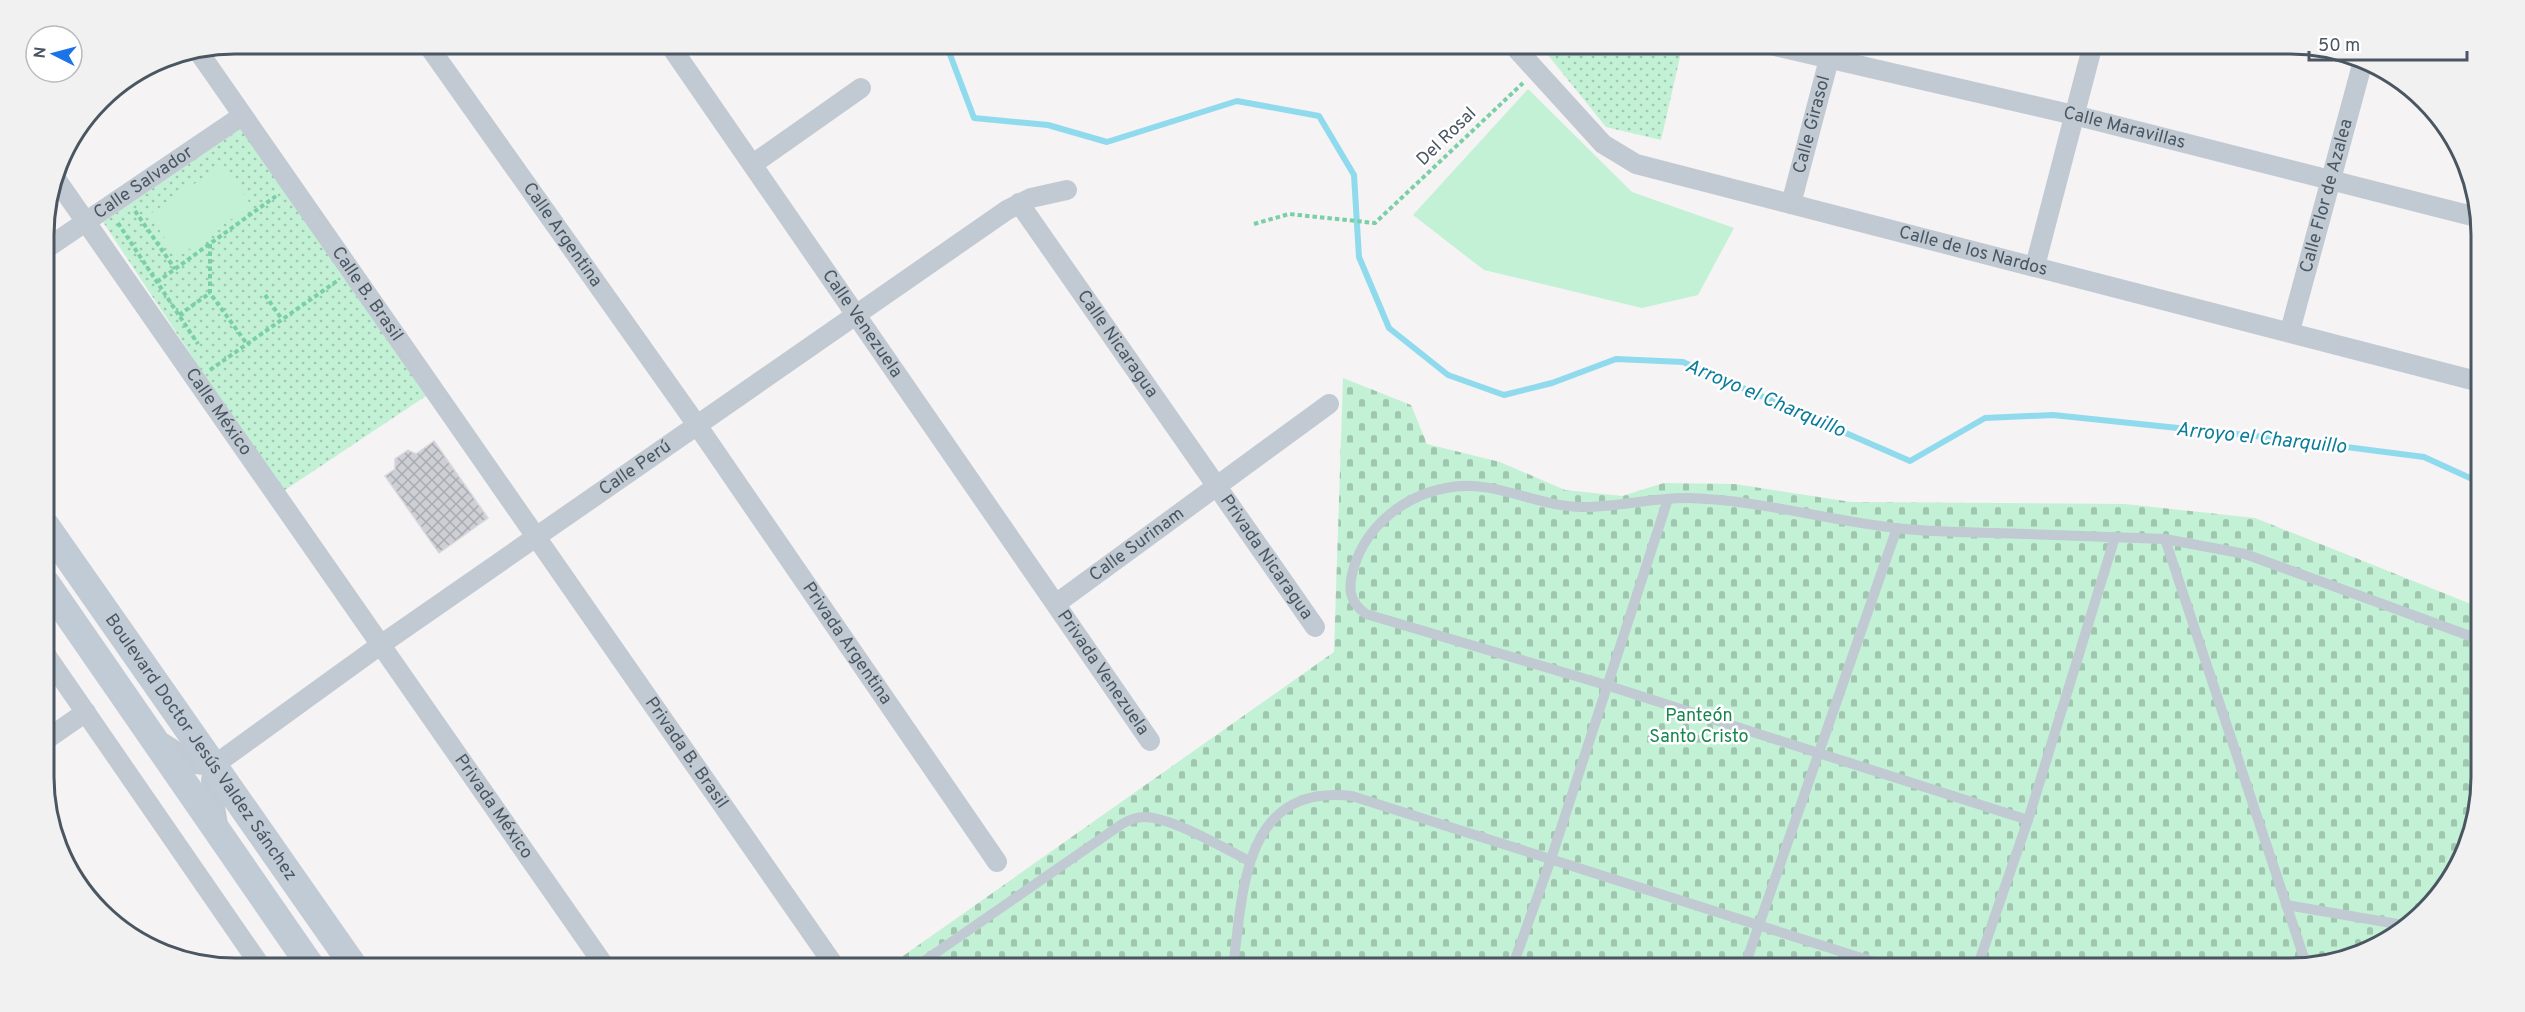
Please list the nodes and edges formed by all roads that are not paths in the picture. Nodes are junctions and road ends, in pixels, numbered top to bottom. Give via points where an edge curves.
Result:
1 (434, 54) edge
2 (676, 54) edge
3 (1522, 54) edge
4 (1830, 54) edge
5 (1842, 54) edge
6 (2090, 54) edge
7 (202, 57) edge
8 (2361, 69) edge
9 (861, 88) dead end
10 (2074, 115) junction
11 (242, 116) junction
12 (753, 164) junction
13 (2331, 179) junction
14 (61, 187) edge
15 (1066, 190) dead end
16 (1019, 203) junction
17 (1791, 204) junction
18 (2469, 215) edge
19 (85, 222) junction
20 (54, 243) edge
21 (2035, 266) junction
22 (858, 315) junction
23 (2290, 331) junction
24 (2471, 380) edge
25 (1329, 404) dead end
26 (697, 425) junction
27 (1217, 487) junction
28 (1668, 498) junction
29 (1897, 528) junction
30 (54, 537) edge
31 (535, 537) junction
32 (2115, 537) junction
33 (2165, 539) junction
34 (54, 594) edge
35 (1057, 603) junction
36 (1315, 627) dead end
37 (2471, 636) edge
38 (379, 646) junction
39 (54, 666) edge
40 (1606, 685) junction
41 (86, 712) junction
42 (54, 734) edge
43 (152, 734) junction
44 (1150, 741) dead end
45 (1818, 753) junction
46 (213, 766) junction
47 (2028, 820) junction
48 (220, 832) junction
49 (1551, 859) junction
50 (1249, 861) junction
51 (997, 862) dead end
52 (2286, 905) junction
53 (2396, 924) edge
54 (1758, 925) junction
55 (254, 958) edge
56 (305, 958) edge
57 (347, 958) edge
58 (599, 958) edge
59 (829, 958) edge
60 (928, 958) edge
61 (1234, 958) edge
62 (1516, 958) edge
63 (1747, 958) edge
64 (1862, 958) edge
65 (1980, 958) edge
66 (2304, 958) edge

1 - 26 street, Calle Argentina
2 - 12 street, Calle Venezuela
3 - 17 street, Calle de los Nardos via 1603,144 1619,155 1646,166
4 - 17 street, Calle Girasol
5 - 10 street, Calle Maravillas
6 - 10 street
7 - 11 street, Calle B. Brasil
8 - 13 street, Calle Flor de Azalea
9 - 12 street
10 - 13 street, Calle Maravillas
10 - 21 street
11 - 19 street, Calle Salvador
11 - 31 street, Calle B. Brasil
12 - 22 street, Calle Venezuela
13 - 18 street, Calle Maravillas
13 - 23 street, Calle Flor de Azalea
14 - 19 street, Calle México
15 - 16 street, Calle Perú
16 - 22 street, Calle Perú
16 - 27 street, Calle Nicaragua
17 - 21 street, Calle de los Nardos
19 - 20 street, Calle Salvador
19 - 38 street, Calle México
21 - 23 street, Calle de los Nardos
22 - 26 street, Calle Perú
22 - 35 street, Calle Venezuela
23 - 24 street, Calle de los Nardos
25 - 27 street, Calle Surinam
26 - 31 street, Calle Perú
26 - 51 street, Privada Argentina
27 - 35 street, Calle Surinam
27 - 36 street, Privada Nicaragua
28 - 29 lane via 1709,499
28 - 40 lane
28 - 40 lane via 1578,507 1537,501 1492,487 1447,488 1407,502 1385,516 1356,561 1350,597 1366,614
29 - 32 lane
29 - 45 lane
30 - 46 main road, Boulevard Doctor Jesús Valdez Sánchez
31 - 38 street, Calle Perú
31 - 59 street, Privada B. Brasil
32 - 33 lane
32 - 47 lane
33 - 37 lane via 2245,554
33 - 52 lane
34 - 43 main road, Boulevard Doctor Jesús Valdez Sánchez
35 - 44 street, Privada Venezuela
38 - 46 street, Calle Perú
38 - 58 street, Privada México
39 - 41 street
40 - 45 lane
40 - 49 lane
41 - 42 street
41 - 55 street
43 - 46 street via 196,764
43 - 48 main road, Boulevard Doctor Jesús Valdez Sánchez
45 - 47 lane
45 - 54 lane
46 - 48 street via 213,801
46 - 57 main road, Boulevard Doctor Jesús Valdez Sánchez
47 - 65 lane
48 - 56 main road, Boulevard Doctor Jesús Valdez Sánchez
49 - 50 lane via 1352,796 1333,794 1308,798 1284,809 1258,841
49 - 54 lane
49 - 62 lane
50 - 60 lane via 1159,819 1135,818
50 - 61 lane
52 - 53 lane
52 - 66 lane
54 - 63 lane
54 - 64 lane

